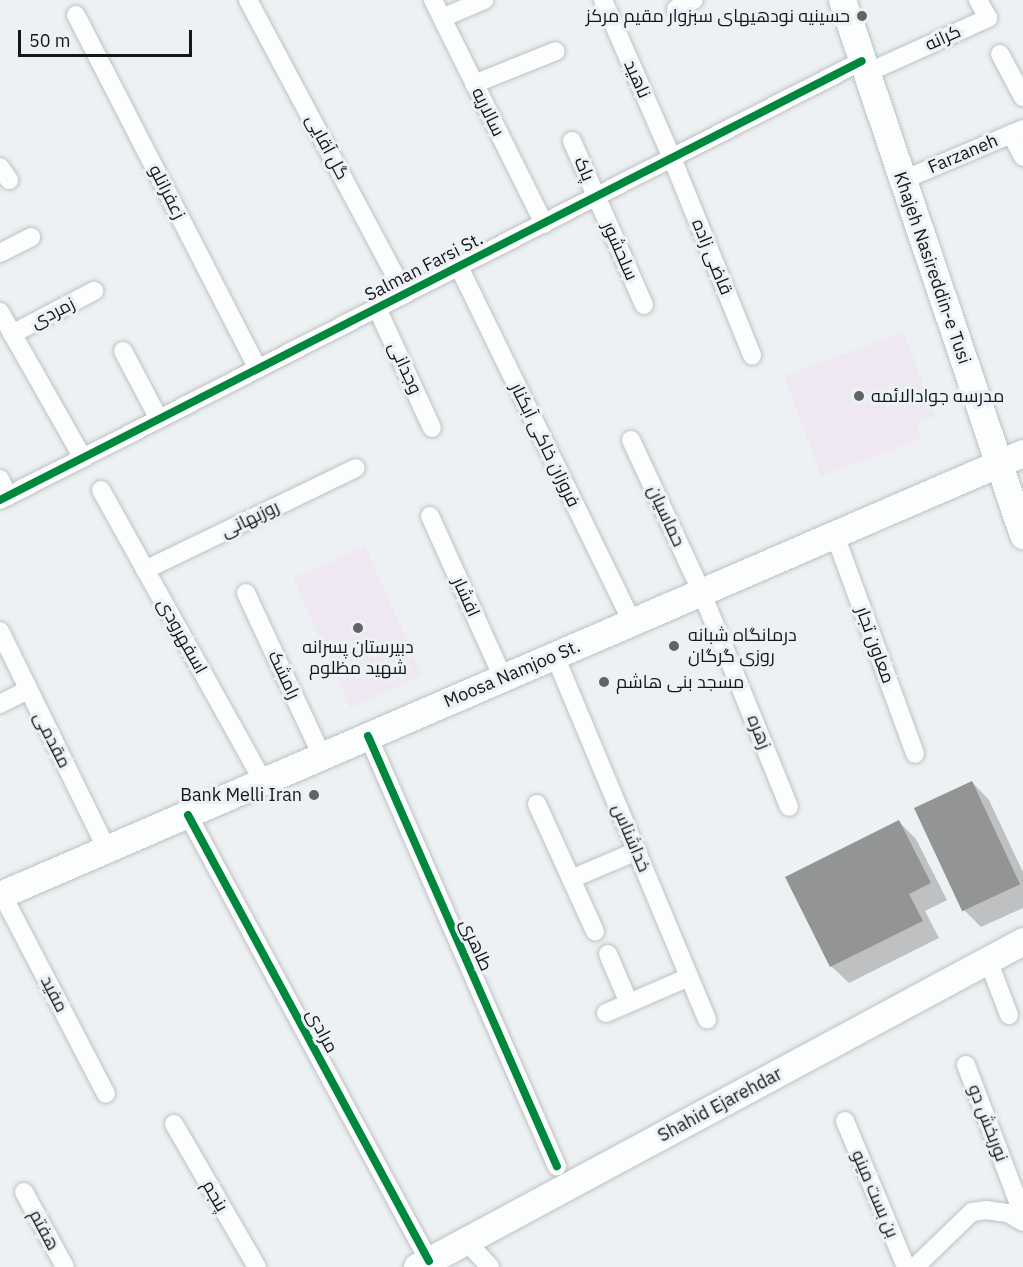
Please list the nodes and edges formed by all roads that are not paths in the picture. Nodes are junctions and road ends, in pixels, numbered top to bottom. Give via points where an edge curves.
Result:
1 (248, 0) edge
2 (433, 0) edge
3 (484, 0) edge
4 (603, 0) edge
5 (694, 0) edge
6 (842, 0) edge
7 (978, 0) edge
8 (676, 9) dead end
9 (76, 15) dead end
10 (442, 18) junction
11 (556, 51) dead end
12 (1000, 54) dead end
13 (871, 64) junction
14 (474, 84) junction
15 (1023, 97) edge
16 (1017, 131) edge
17 (572, 141) dead end
18 (1023, 157) edge
19 (672, 158) junction
20 (903, 180) junction
21 (596, 197) junction
22 (543, 224) junction
23 (31, 237) dead end
24 (0, 254) edge
25 (459, 267) junction
26 (94, 291) dead end
27 (405, 294) junction
28 (644, 305) dead end
29 (377, 308) junction
30 (0, 312) edge
31 (12, 334) junction
32 (123, 351) dead end
33 (752, 355) dead end
34 (258, 369) junction
35 (159, 419) junction
36 (432, 428) dead end
37 (631, 440) dead end
38 (1023, 453) edge
39 (83, 458) junction
40 (998, 464) junction
41 (356, 468) dead end
42 (0, 480) edge
43 (101, 490) dead end
44 (4, 498) edge
45 (430, 516) dead end
46 (835, 535) junction
47 (1023, 535) edge
48 (145, 570) junction
49 (702, 591) junction
50 (246, 593) dead end
51 (632, 622) junction
52 (0, 631) edge
53 (555, 656) junction
54 (503, 678) junction
55 (27, 690) junction
56 (0, 704) edge
57 (368, 736) junction
58 (915, 754) dead end
59 (322, 756) junction
60 (263, 781) junction
61 (537, 804) dead end
62 (789, 807) dead end
63 (188, 815) junction
64 (107, 849) junction
65 (637, 851) junction
66 (571, 879) junction
67 (1, 894) edge
68 (595, 931) dead end
69 (1023, 941) edge
70 (608, 954) dead end
71 (988, 960) junction
72 (689, 977) junction
73 (629, 1003) junction
74 (606, 1013) dead end
75 (1010, 1015) dead end
76 (707, 1020) dead end
77 (966, 1065) dead end
78 (106, 1094) dead end
79 (845, 1120) dead end
80 (174, 1124) dead end
81 (556, 1166) dead end
82 (24, 1192) dead end
83 (1023, 1214) edge
84 (1023, 1222) edge
85 (466, 1241) junction
86 (423, 1264) edge
87 (64, 1267) edge
88 (257, 1267) edge
89 (490, 1267) edge
90 (906, 1267) edge
91 (915, 1267) edge

1 - 27 street, گل آقایی
2 - 10 street, سالاریه
3 - 10 street
4 - 19 street, ناهید
5 - 8 street
6 - 13 main road, Khajeh Nasireddin-e Tusi
7 - 13 street, کرانه via 988,18
9 - 34 street, زعفرانلو
10 - 14 street, سالاریه
11 - 14 street
12 - 15 street
13 - 19 street, Salman Farsi St.
13 - 20 main road, Khajeh Nasireddin-e Tusi
14 - 22 street, سالاریه
16 - 18 street
16 - 20 street, Farzaneh
17 - 21 street, پاک
19 - 21 street, Salman Farsi St.
19 - 33 street, قاضی زاده
20 - 40 main road, Khajeh Nasireddin-e Tusi
21 - 22 street, Salman Farsi St.
21 - 28 street, سلحشور
22 - 25 street, Salman Farsi St.
23 - 24 street
25 - 27 street, Salman Farsi St.
25 - 51 street, فروزان خاکی آبکنار
26 - 31 street, زمردی
27 - 29 street, Salman Farsi St.
29 - 34 street, Salman Farsi St.
29 - 36 street, وجدانی
30 - 31 street
31 - 39 street
32 - 35 street
34 - 35 street, Salman Farsi St.
35 - 39 street, Salman Farsi St.
37 - 49 street, حماسیان
38 - 40 main road, Moosa Namjoo St.
39 - 44 street, Salman Farsi St.
40 - 46 main road, Moosa Namjoo St.
40 - 47 main road, Khajeh Nasireddin-e Tusi
41 - 48 street, روزبهانی
42 - 44 street
43 - 48 street, اسفهرودی
45 - 54 street, افشار
46 - 49 main road, Moosa Namjoo St.
46 - 58 street, معاون تجار
48 - 60 street, اسفهرودی
49 - 51 main road, Moosa Namjoo St.
49 - 62 street, زهره
50 - 59 street, رامشک
51 - 53 main road, Moosa Namjoo St.
52 - 55 street, مقدمی
53 - 54 main road, Moosa Namjoo St.
53 - 65 street, خداشناس
54 - 57 main road, Moosa Namjoo St.
55 - 56 street
55 - 64 street, مقدمی
57 - 59 main road, Moosa Namjoo St.
57 - 81 street, طاهری
59 - 60 main road, Moosa Namjoo St.
60 - 63 main road, Moosa Namjoo St.
61 - 66 street
63 - 64 main road, Moosa Namjoo St.
63 - 86 street, مرادی
64 - 67 main road, Moosa Namjoo St.
65 - 66 street
65 - 72 street, خداشناس
66 - 68 street
67 - 78 street, مفید
69 - 71 main road, Shahid Ejarehdar
70 - 73 street
71 - 75 street
71 - 85 main road, Shahid Ejarehdar
72 - 73 street
72 - 76 street, خداشناس
73 - 74 street
77 - 83 street, نوربخش دو
79 - 90 street, بن بست مینو
80 - 88 street, پنجم
82 - 87 street, هفتم
84 - 91 street via 1008,1213 972,1212
85 - 86 main road, Shahid Ejarehdar
85 - 89 street

